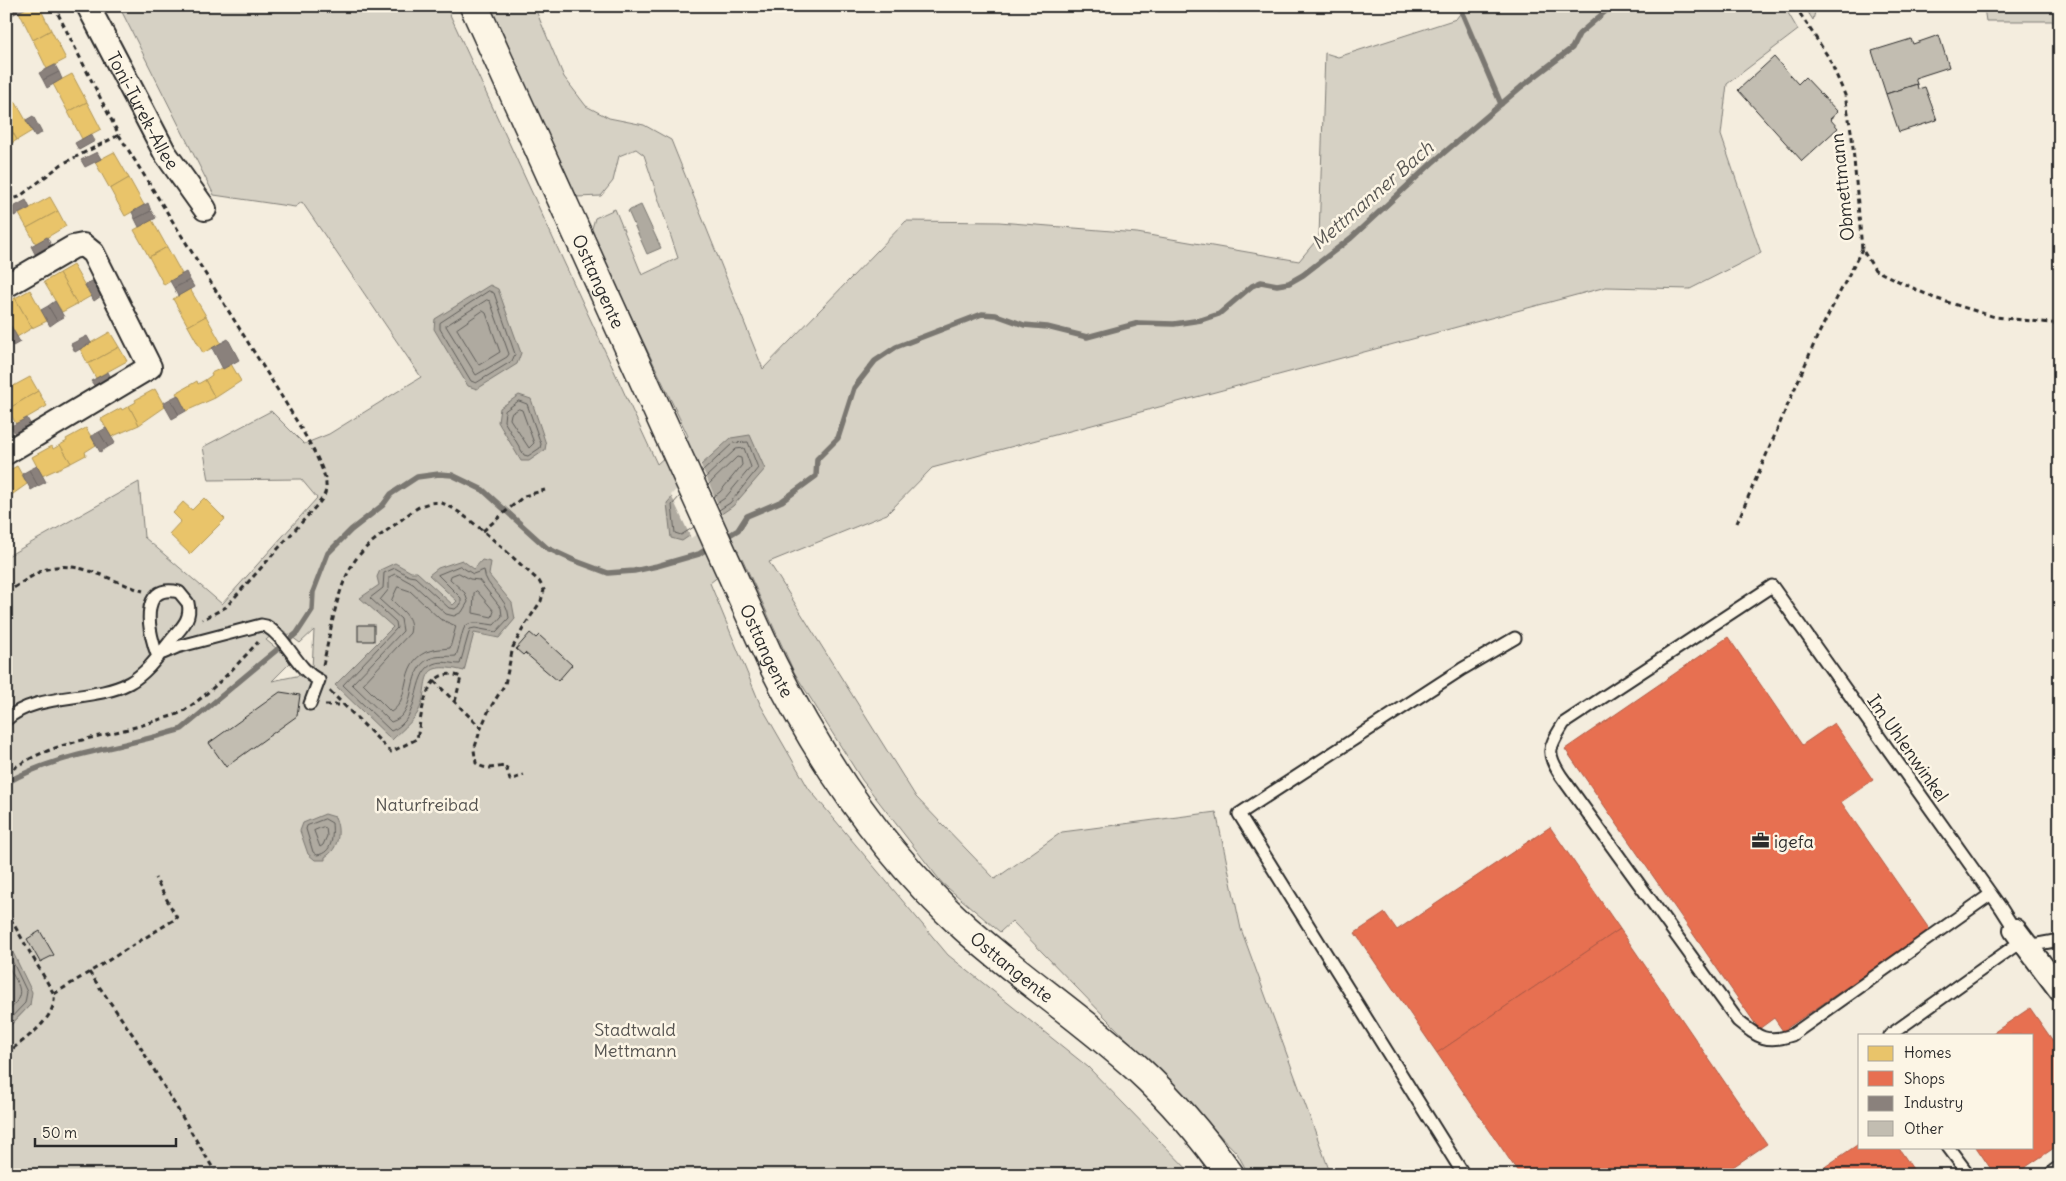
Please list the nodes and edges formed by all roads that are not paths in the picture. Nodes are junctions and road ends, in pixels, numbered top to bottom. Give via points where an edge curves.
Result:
1 (88, 6) edge
2 (474, 6) edge
3 (205, 209) dead end
4 (6, 286) edge
5 (6, 453) edge
6 (1515, 638) dead end
7 (158, 657) junction
8 (310, 704) road end
9 (6, 720) edge
10 (1991, 894) junction
11 (2022, 939) junction
12 (2060, 940) edge
13 (2060, 990) edge
14 (1891, 1034) edge
15 (1949, 1148) edge
16 (1230, 1175) edge
17 (1464, 1175) edge
18 (1969, 1175) edge

1 - 3 street, Toni-Turek-Allee via 165,153
2 - 16 main road, Osttangente via 751,618 807,730 848,793 894,854 928,891 976,937 1157,1087
4 - 5 street via 82,245 93,252 150,367
6 - 17 lane via 1462,668 1238,814
7 - 7 lane via 186,622 190,607 184,596 175,591 156,595 149,611
7 - 8 lane via 177,647 260,625 293,651 306,674 319,680
7 - 9 lane via 140,676 118,688 23,708
10 - 10 lane, Im Uhlenwinkel via 1772,586 1564,723 1552,743 1550,759 1561,776 1738,1021 1760,1038 1780,1039 1792,1035
10 - 11 lane, Im Uhlenwinkel
11 - 12 lane
11 - 13 street
11 - 14 lane
15 - 18 lane

